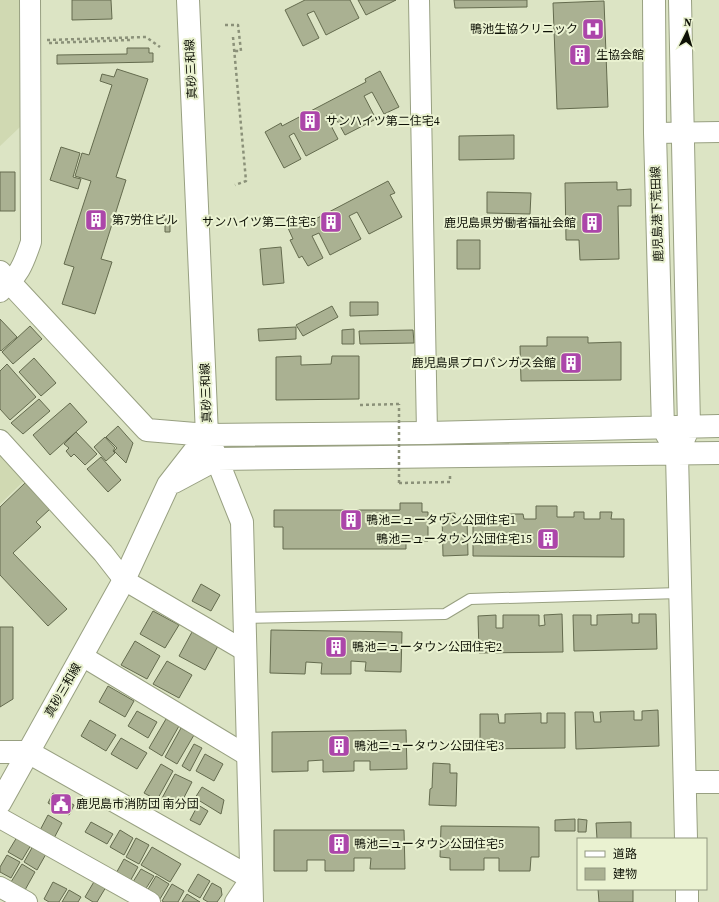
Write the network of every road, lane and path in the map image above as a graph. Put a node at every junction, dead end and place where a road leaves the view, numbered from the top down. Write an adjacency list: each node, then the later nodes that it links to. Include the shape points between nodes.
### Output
1 (30, 0): 15 (street, via 31,242 23,267)
2 (188, 0): 21 (street, 真砂三和線)
3 (419, 0): 20 (street)
4 (654, 0): 13 (street, 鹿児島港下荒田線)
5 (680, 0): 11 (street)
6 (225, 25): 10 (path, via 238,25 241,50)
7 (233, 37): 10 (path)
8 (40, 42): 9 (path, via 146,37)
9 (160, 47)
10 (234, 51): 14 (path, via 246,180)
11 (682, 132): 12 (street); 13 (street); 18 (street)
12 (719, 132)
13 (655, 133): 19 (street, 鹿児島港下荒田線)
14 (235, 185)
15 (3, 282): 21 (street, via 147,430)
16 (360, 406): 26 (path, bridge, via 399,404 399,483 450,482)
17 (719, 426): 18 (street)
18 (689, 427): 19 (street); 24 (street)
19 (663, 428): 20 (street); 24 (street, 鹿児島港下荒田線)
20 (428, 433): 21 (street)
21 (207, 435): 25 (street); 27 (street, 真砂三和線)
22 (0, 440): 28 (street, via 103,553)
23 (719, 453): 24 (street)
24 (677, 454): 25 (street); 29 (street)
25 (217, 459): 27 (street); 30 (street, via 242,522)
26 (450, 474)
27 (168, 486): 28 (street, 真砂三和線)
28 (124, 580): 31 (street); 32 (street, 真砂三和線)
29 (680, 593): 30 (lane, via 470,600 445,614); 36 (street)
30 (245, 618): 31 (street)
31 (245, 652): 35 (street)
32 (82, 656): 34 (street, 真砂三和線); 35 (street)
33 (0, 752): 34 (street)
34 (28, 752): 38 (street, 真砂三和線); 41 (street)
35 (248, 756): 41 (street)
36 (685, 782): 37 (street); 40 (street)
37 (719, 782)
38 (0, 803)
39 (0, 818): 45 (street)
40 (686, 838)
41 (251, 878): 46 (street); 47 (street)
42 (0, 887): 44 (street)
43 (687, 890): 48 (street)
44 (27, 902)
45 (150, 902)
46 (235, 902)
47 (252, 902)
48 (687, 902)

